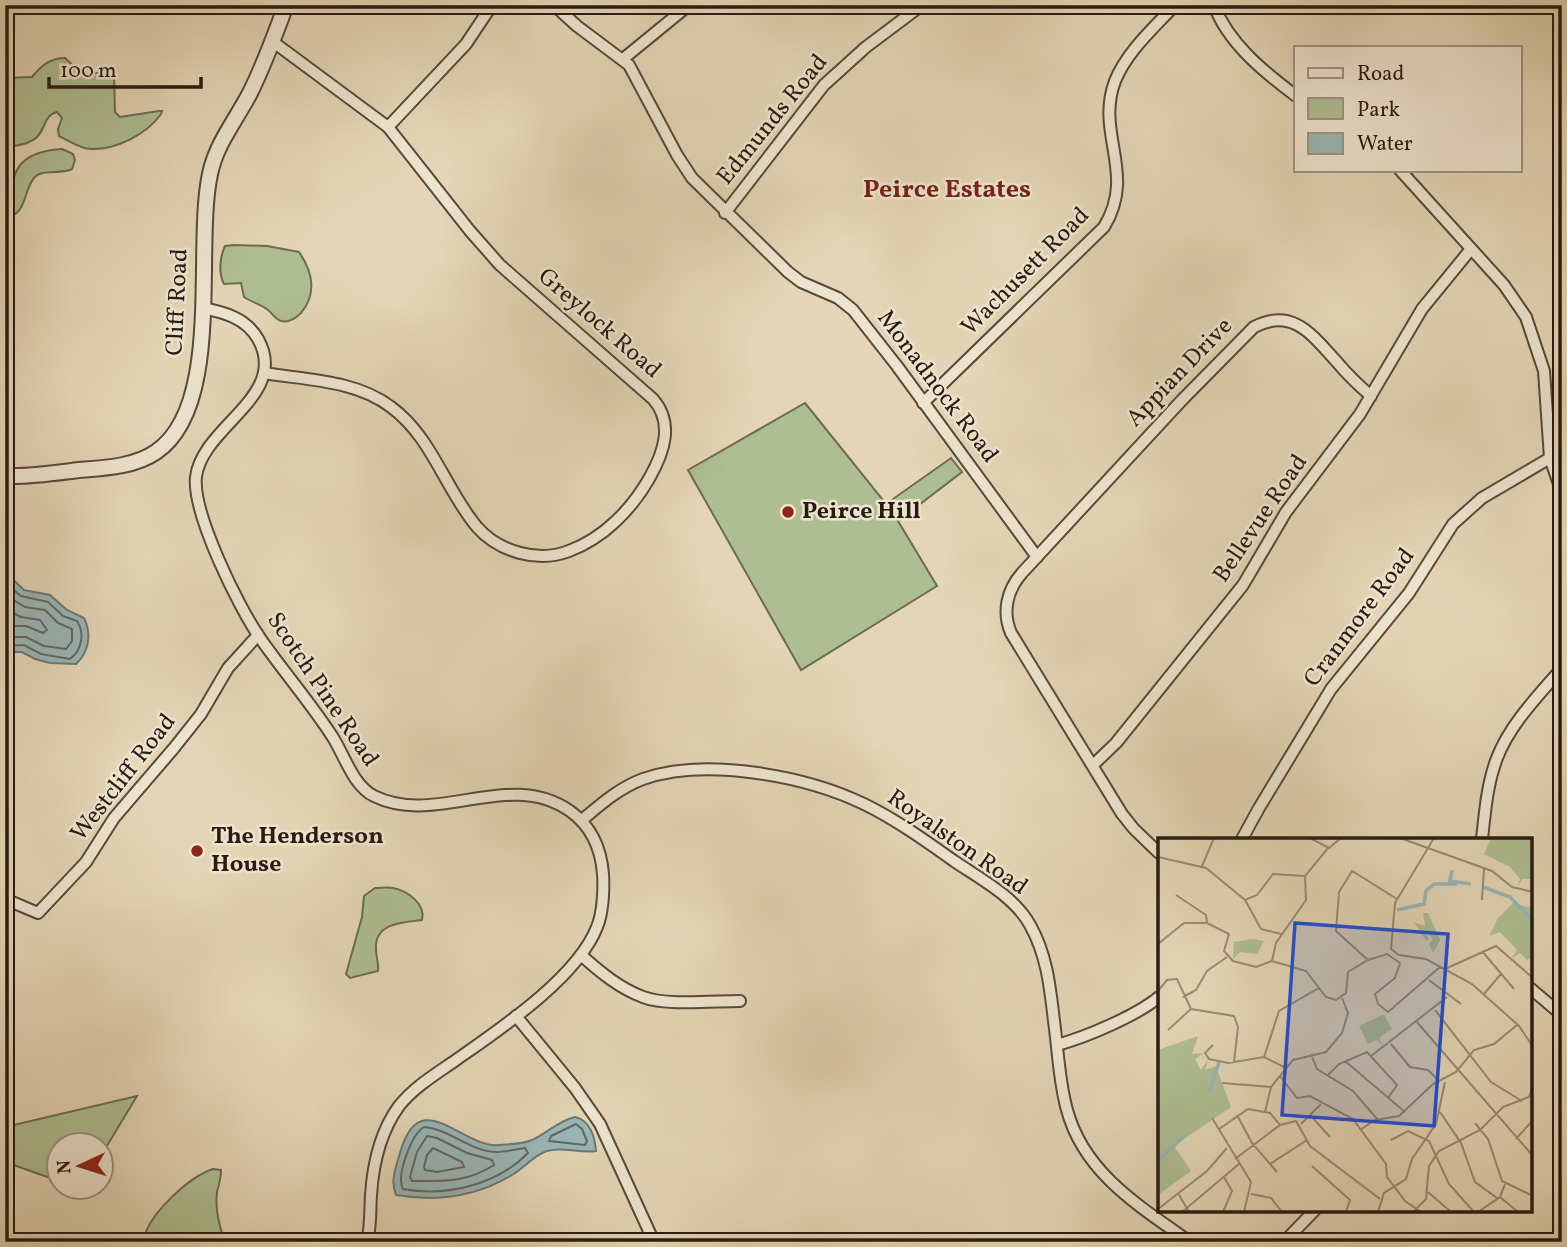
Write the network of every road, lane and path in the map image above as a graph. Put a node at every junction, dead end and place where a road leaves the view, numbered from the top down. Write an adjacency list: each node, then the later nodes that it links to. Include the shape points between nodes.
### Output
1 (286, 5): 8 (street, Cliff Road)
2 (492, 5): 11 (street, via 460,51)
3 (554, 5): 9 (street, Monadnock Road)
4 (689, 5): 9 (street)
5 (922, 5): 13 (street, Edmunds Road, via 824,85)
6 (1175, 5): 18 (street, Wachusett Road, via 1128,57 1113,87 1109,116 1119,181 1104,228)
7 (1214, 5): 10 (street, via 1237,43)
8 (272, 41): 11 (street, Greylock Road); 15 (street, Cliff Road, via 212,164 205,214)
9 (623, 59): 13 (street, Monadnock Road, via 638,77 686,169)
10 (1294, 94)
11 (387, 127): 16 (street, Greylock Road, via 500,265 656,401 665,427 658,462 626,511 592,540 561,554 521,554 501,546 477,527 417,432 390,406 347,386)
12 (1402, 172): 14 (street)
13 (725, 212): 18 (street, Monadnock Road, via 792,276 849,307)
14 (1471, 249): 17 (street, Bellevue Road, via 1422,309); 19 (street, via 1516,301 1532,331 1545,380)
15 (202, 308): 16 (street, via 231,315 248,327 263,349); 20 (street, Cliff Road, via 191,404 178,430 162,447 146,458 121,465)
16 (264, 373): 23 (street, Scotch Pine Road, via 254,395 205,452 196,480 199,505 228,582)
17 (1371, 396): 22 (street, Appian Drive, via 1304,328 1280,320 1258,325 1234,345); 25 (street, Bellevue Road, via 1286,512 1243,585 1116,743)
18 (923, 403): 22 (street, Monadnock Road)
19 (1549, 458): 21 (street); 27 (street, Cranmore Road, via 1482,498 1452,524 1409,593 1331,689)
20 (5, 476)
21 (1562, 493)
22 (1037, 558): 25 (street, via 1011,589 1008,625)
23 (258, 635): 26 (street, Scotch Pine Road, via 331,735 363,789 373,796 414,805 495,794 537,795); 30 (street, Westcliff Road, via 228,668 201,713 57,895 38,913)
24 (1562, 668): 28 (street, via 1499,754 1488,788)
25 (1093, 765): 29 (street, via 1126,819)
26 (582, 820): 31 (street, via 597,844 603,875 598,926); 37 (street, Royalston Road, via 642,779 677,771 748,772 791,780 864,804 958,863 1026,918 1047,965)
27 (1243, 838)
28 (1482, 838)
29 (1158, 852)
30 (5, 899)
31 (581, 955): 34 (street, via 607,978 645,998); 36 (street)
32 (1532, 989): 35 (street)
33 (1158, 998): 37 (street, via 1083,1037)
34 (740, 1002)
35 (1560, 1009)
36 (516, 1016): 40 (street, via 416,1088 398,1107 375,1157); 41 (street, via 600,1124)
37 (1057, 1045): 39 (street, Royalston Road, via 1066,1107 1087,1155 1114,1186)
38 (1313, 1212): 42 (street)
39 (1185, 1241)
40 (368, 1242)
41 (654, 1242)
42 (1284, 1242)

